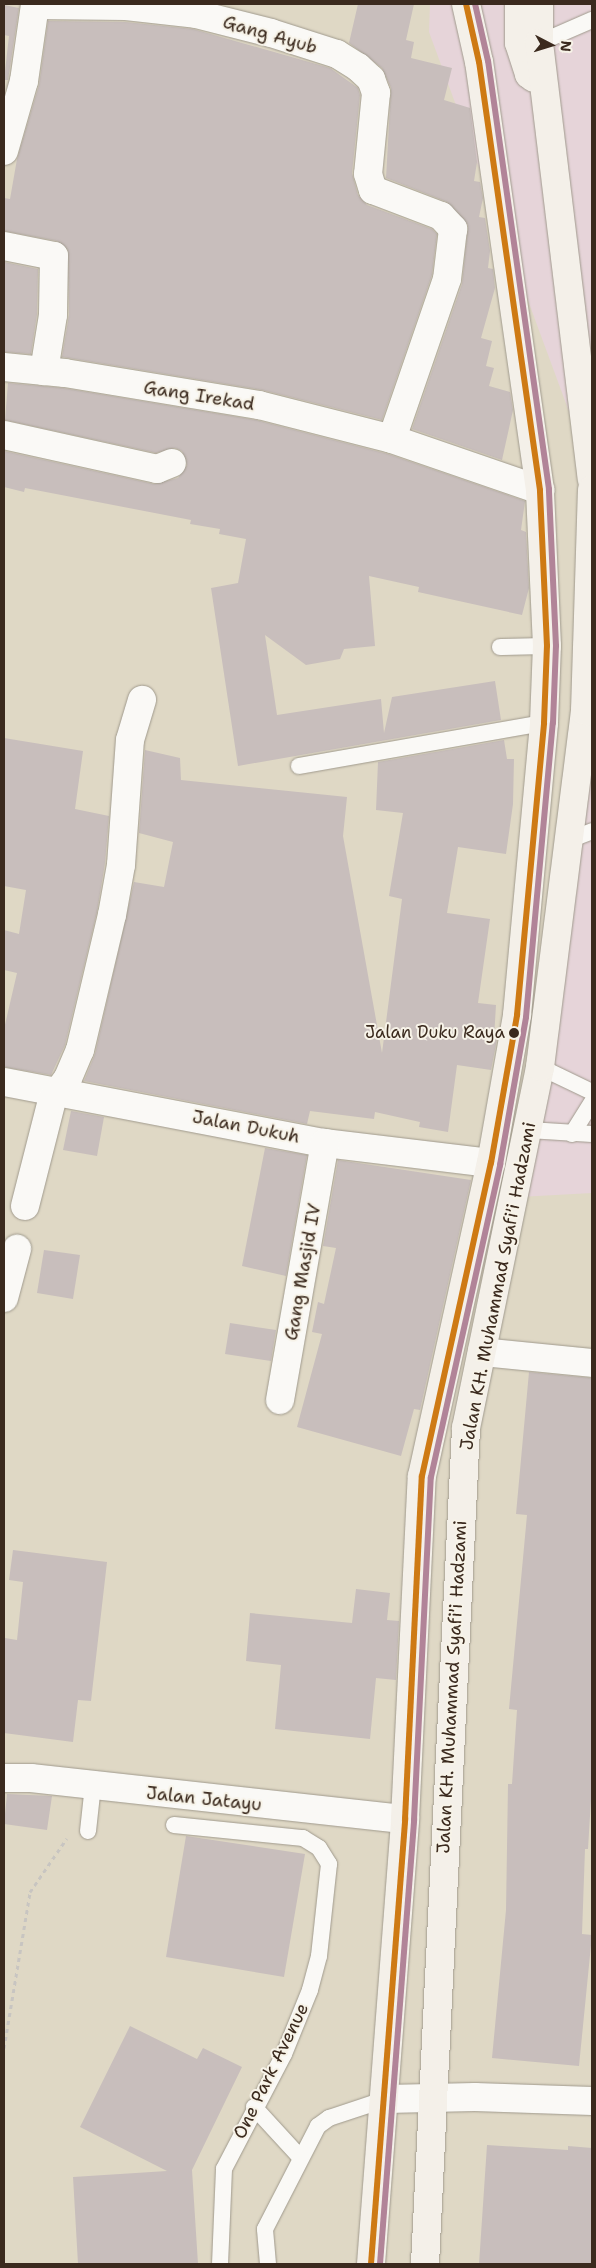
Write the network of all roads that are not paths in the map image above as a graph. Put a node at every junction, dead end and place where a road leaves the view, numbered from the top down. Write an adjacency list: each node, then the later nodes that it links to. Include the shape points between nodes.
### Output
1 (466, 4): 15 (main road, Jalan KH. Muhammad Syafi'i Hadzami, via 479,62)
2 (519, 4): 6 (main road, via 519,43 529,74)
3 (539, 4): 5 (main road)
4 (592, 20): 5 (lane)
5 (539, 43): 6 (main road)
6 (544, 87): 14 (main road)
7 (4, 151): 12 (street, Gang Ayub, via 24,81 35,5 126,6 196,14 337,54 358,67 371,79 376,93 368,174 374,190 441,216 453,229 447,279)
8 (4, 246): 10 (street, via 52,253 53,315)
9 (4, 367): 10 (street, Gang Irekad)
10 (44, 371): 12 (street, Gang Irekad, via 259,405)
11 (4, 435): 13 (street, via 157,470)
12 (392, 439): 15 (street, Gang Irekad)
13 (172, 463)
14 (592, 479)
15 (540, 490): 18 (main road, Jalan KH. Muhammad Syafi'i Hadzami)
16 (592, 490): 17 (main road, Jalan KH. Muhammad Syafi'i Hadzami)
17 (588, 619): 18 (main road); 23 (main road, Jalan KH. Muhammad Syafi'i Hadzami)
18 (548, 635): 19 (lane); 21 (main road, Jalan KH. Muhammad Syafi'i Hadzami)
19 (500, 647)
20 (142, 700): 26 (street, via 130,740 120,864 112,915 80,1050 68,1078)
21 (544, 723): 22 (lane); 33 (main road, Jalan KH. Muhammad Syafi'i Hadzami, via 518,1015)
22 (299, 766)
23 (581, 835): 24 (main road, Jalan KH. Muhammad Syafi'i Hadzami)
24 (540, 1067): 27 (lane); 29 (main road, Jalan KH. Muhammad Syafi'i Hadzami)
25 (4, 1082): 26 (street, Jalan Dukuh)
26 (58, 1090): 32 (street, Jalan Dukuh); 34 (street, via 52,1100)
27 (592, 1092)
28 (592, 1102): 30 (lane)
29 (529, 1130): 30 (lane); 37 (main road, Jalan KH. Muhammad Syafi'i Hadzami)
30 (572, 1134): 31 (lane)
31 (592, 1134)
32 (325, 1143): 33 (street, Jalan Dukuh); 39 (street, Gang Masjid IV)
33 (490, 1163): 42 (main road, Jalan KH. Muhammad Syafi'i Hadzami, via 422,1476)
34 (25, 1206)
35 (17, 1249): 36 (street)
36 (4, 1298)
37 (482, 1352): 38 (street); 46 (main road, Jalan KH. Muhammad Syafi'i Hadzami, via 466,1428 460,1501)
38 (592, 1362)
39 (280, 1400)
40 (4, 1778): 41 (street, Jalan Jatayu)
41 (92, 1792): 42 (street, Jalan Jatayu); 44 (lane)
42 (405, 1819): 45 (main road, Jalan KH. Muhammad Syafi'i Hadzami)
43 (174, 1825): 48 (lane, One Park Avenue, via 303,1838 318,1848 329,1864 319,1956 310,1990 284,2054)
44 (88, 1831)
45 (386, 2099): 46 (street); 49 (lane, via 356,2108 318,2126); 52 (main road, Jalan KH. Muhammad Syafi'i Hadzami)
46 (433, 2099): 47 (street, via 475,2097); 53 (main road, Jalan KH. Muhammad Syafi'i Hadzami)
47 (592, 2101)
48 (254, 2107): 49 (lane); 50 (lane, One Park Avenue, via 224,2169)
49 (300, 2157): 51 (lane, via 265,2229)
50 (220, 2264)
51 (268, 2264)
52 (371, 2264)
53 (424, 2264)

